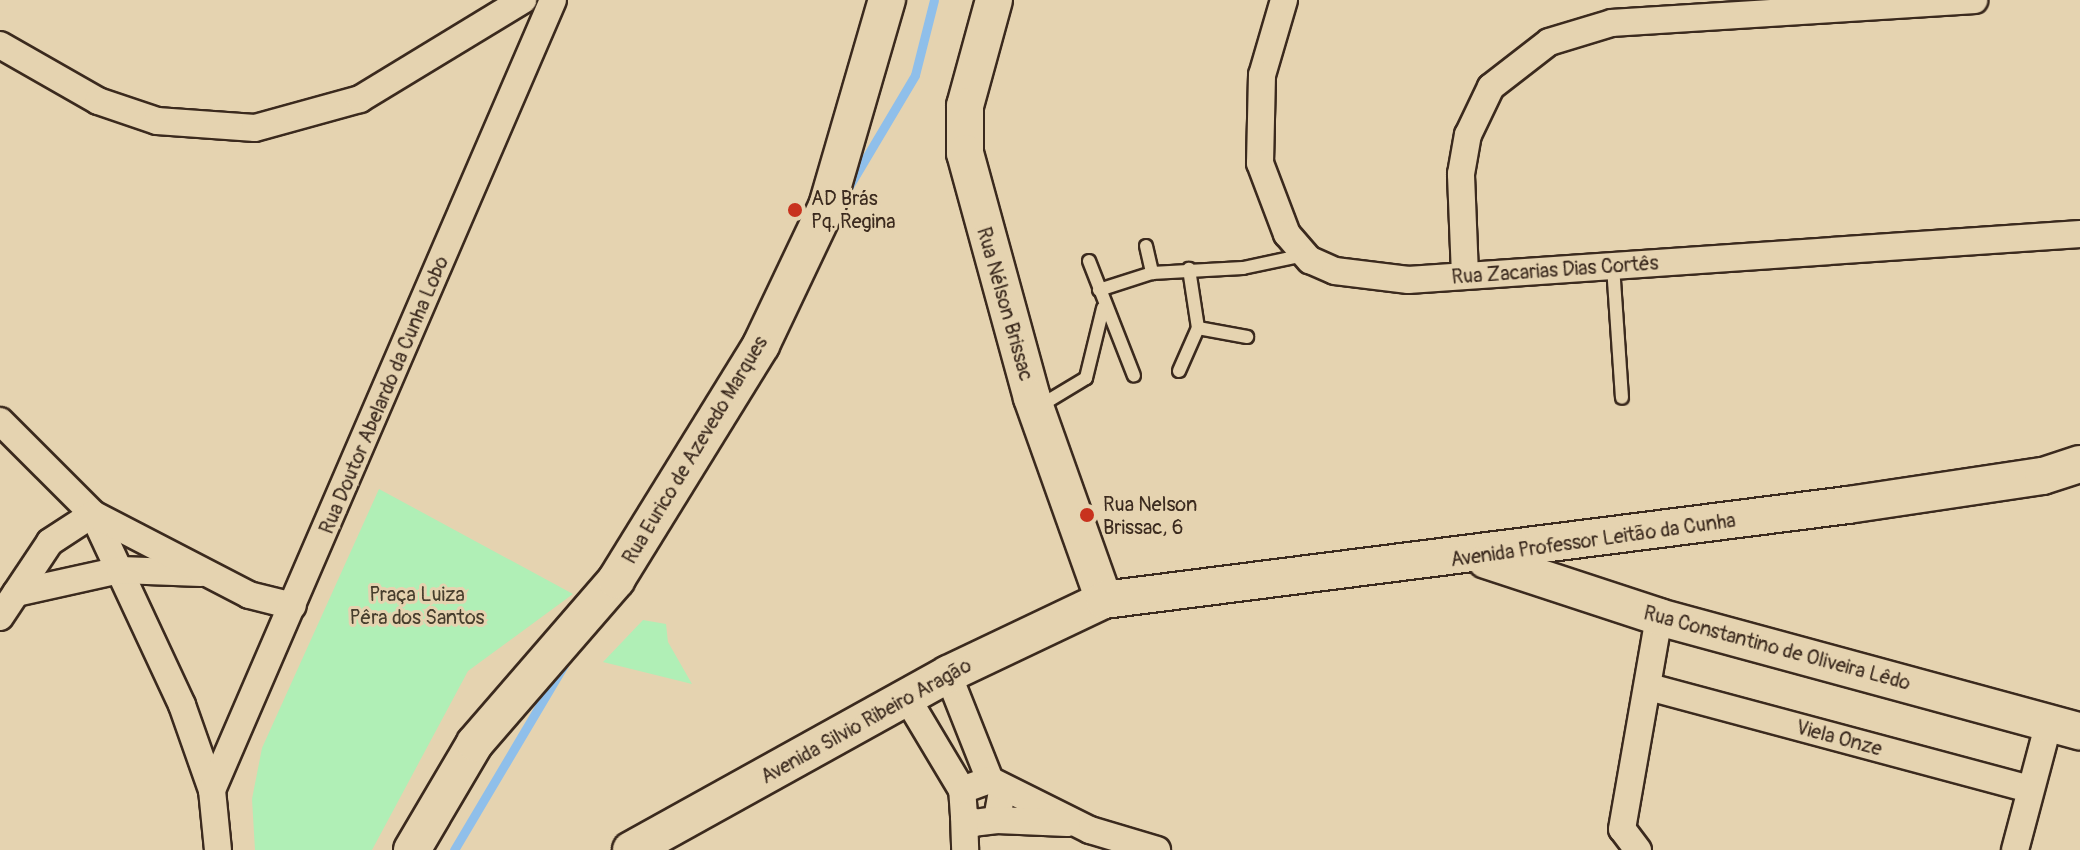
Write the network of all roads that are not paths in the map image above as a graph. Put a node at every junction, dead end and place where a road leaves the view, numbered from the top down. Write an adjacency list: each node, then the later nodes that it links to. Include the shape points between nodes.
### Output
1 (523, 0): 8 (street, via 360,99 255,128 157,121 98,101)
2 (553, 0): 33 (street, Rua Doutor Abelardo da Cunha Lobo)
3 (887, 0): 47 (street, Rua Eurico de Azevedo Marques, via 827,206 761,345 616,580 475,743)
4 (994, 0): 24 (street, Rua Nélson Brissac, via 965,106 965,153)
5 (1284, 0): 11 (street, via 1262,75 1260,163 1272,207)
6 (1974, 0): 7 (street)
7 (1725, 8): 16 (street, via 1612,23 1549,42 1491,87 1468,135 1461,174)
8 (0, 45)
9 (2080, 234): 13 (street, Rua Zacarias Dias Cortês)
10 (1146, 246): 15 (lane)
11 (1304, 255): 14 (lane, via 1243,268); 16 (street, Rua Zacarias Dias Cortês, via 1378,280)
12 (1089, 261): 17 (lane)
13 (1613, 266): 16 (street, Rua Zacarias Dias Cortês); 23 (lane)
14 (1189, 269): 15 (lane); 19 (lane)
15 (1152, 273): 17 (lane)
16 (1465, 275)
17 (1099, 290): 18 (lane)
18 (1103, 308): 22 (lane); 24 (lane, via 1086,378)
19 (1198, 328): 20 (lane); 21 (lane)
20 (1247, 337)
21 (1179, 371)
22 (1134, 376)
23 (1622, 398)
24 (1035, 408): 32 (street, Rua Nélson Brissac)
25 (0, 421): 27 (street)
26 (2080, 464): 28 (street, Avenida Professor Leitão da Cunha, via 2043,476)
27 (93, 514): 29 (street); 30 (street); 31 (street, via 50,542)
28 (1476, 557): 32 (street, Avenida Professor Leitão da Cunha); 35 (street, Rua Constantino de Oliveira Lêdo)
29 (120, 570): 30 (street); 31 (street); 42 (street)
30 (202, 573): 33 (street)
31 (16, 593): 34 (street)
32 (1104, 600): 36 (street, Avenida Silvio Ribeiro Aragão)
33 (293, 606): 42 (street, Rua Doutor Abelardo da Cunha Lobo)
34 (0, 617)
35 (1659, 617): 37 (street); 39 (street, Rua Constantino de Oliveira Lêdo)
36 (948, 674): 38 (street, Avenida Silvio Ribeiro Aragão); 40 (street)
37 (1649, 687): 41 (street, Viela Onze); 51 (street, via 1622,829)
38 (907, 698): 43 (street); 45 (street, Avenida Silvio Ribeiro Aragão)
39 (2064, 726): 41 (street)
40 (996, 785): 43 (street); 43 (street); 44 (street)
41 (2030, 789): 52 (street)
42 (212, 790): 46 (street)
43 (977, 812): 44 (street); 48 (street); 49 (street)
44 (1074, 823): 50 (street)
45 (649, 845)
46 (218, 850)
47 (412, 850)
48 (965, 850)
49 (981, 850)
50 (1157, 850)
51 (1638, 850)
52 (2015, 850)

